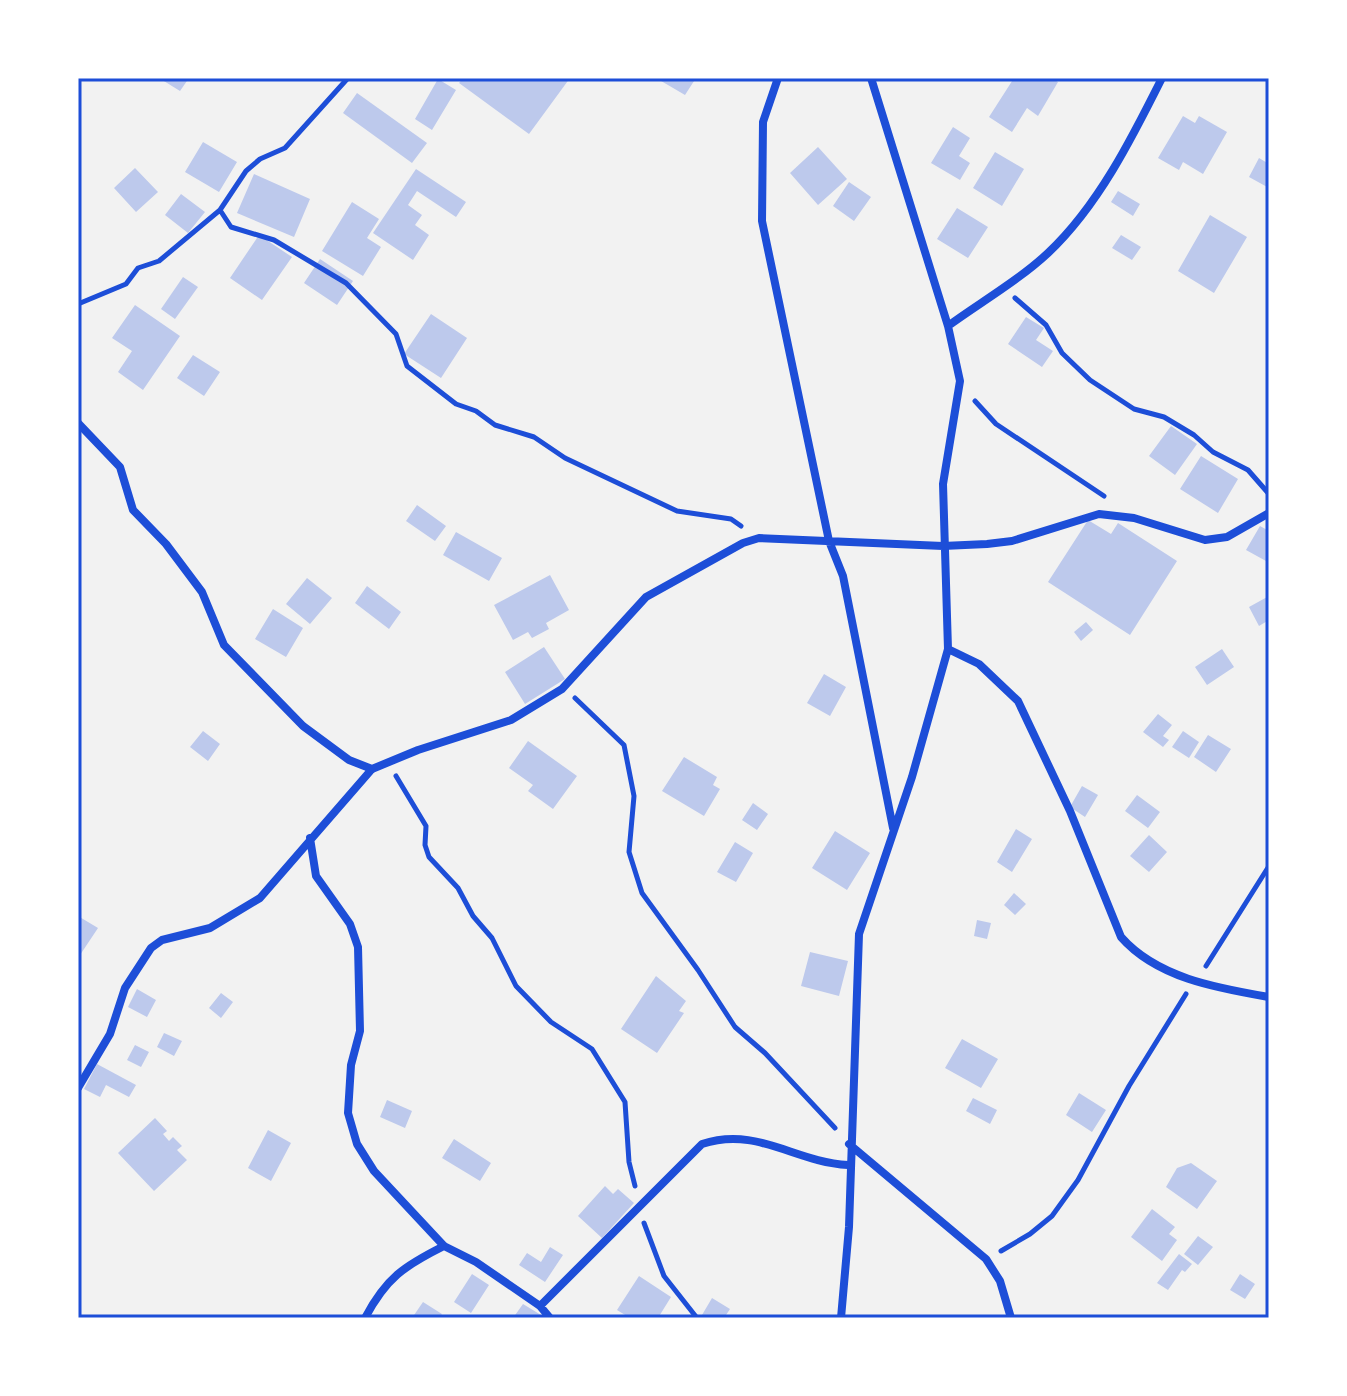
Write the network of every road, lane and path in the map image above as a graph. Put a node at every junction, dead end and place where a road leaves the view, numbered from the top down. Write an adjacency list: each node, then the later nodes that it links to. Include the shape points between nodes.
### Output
1 (348, 78): 5 (path, via 285,148 246,171)
2 (778, 78): 15 (street, via 763,122 762,221)
3 (871, 78): 8 (street)
4 (1162, 78): 6 (street, via 1130,142 1093,197 1048,253)
5 (220, 210): 7 (path, via 159,261 138,268 126,284); 14 (path, via 231,227 274,240 346,283 396,334 407,366 456,404 495,425 534,437 575,463 677,511 731,519)
6 (1006, 284): 8 (street); 11 (path, via 1090,380 1134,409 1164,417 1194,435 1248,470)
7 (78, 304)
8 (948, 326): 9 (street)
9 (960, 381): 13 (path, via 996,424); 16 (street, via 943,484)
10 (78, 423): 20 (street, via 120,467 133,510 202,592 224,645 303,726 349,760)
11 (1269, 494)
12 (1269, 513): 13 (street, via 1227,537 1205,540)
13 (1134, 518): 16 (street, via 1099,514 1012,541)
14 (759, 538): 15 (street); 18 (street, via 729,549 646,597)
15 (829, 541): 16 (street); 21 (street, via 843,576)
16 (943, 546): 17 (street)
17 (948, 649): 21 (street); 24 (street, via 979,664 1018,701 1121,937 1155,965)
18 (562, 689): 19 (street, via 511,720 418,750); 27 (path, via 624,745 634,796 629,852 642,893 735,1027)
19 (390, 765): 20 (street); 29 (path, via 426,826 429,857 492,938 516,986 551,1022 592,1049 620,1092)
20 (372, 769): 22 (street)
21 (893, 828): 27 (street, via 859,934)
22 (310, 838): 26 (street, via 247,908 210,928 162,940 151,948 125,988 110,1034); 30 (street, via 316,876 350,924 358,947 360,1031 348,1113 357,1144 374,1171)
23 (1269, 866): 24 (path)
24 (1195, 980): 25 (street); 31 (path, via 1052,1216)
25 (1269, 997)
26 (78, 1088)
27 (849, 1144): 28 (street); 31 (street)
28 (848, 1165): 29 (street, via 819,1163 766,1142 724,1137 702,1144); 36 (street)
29 (640, 1206): 32 (street); 35 (path, via 664,1276)
30 (444, 1246): 32 (street); 33 (street, via 409,1264 380,1288)
31 (986, 1259): 37 (street, via 1000,1281)
32 (540, 1306): 34 (street)
33 (365, 1318)
34 (550, 1318)
35 (697, 1318)
36 (841, 1318)
37 (1011, 1318)

